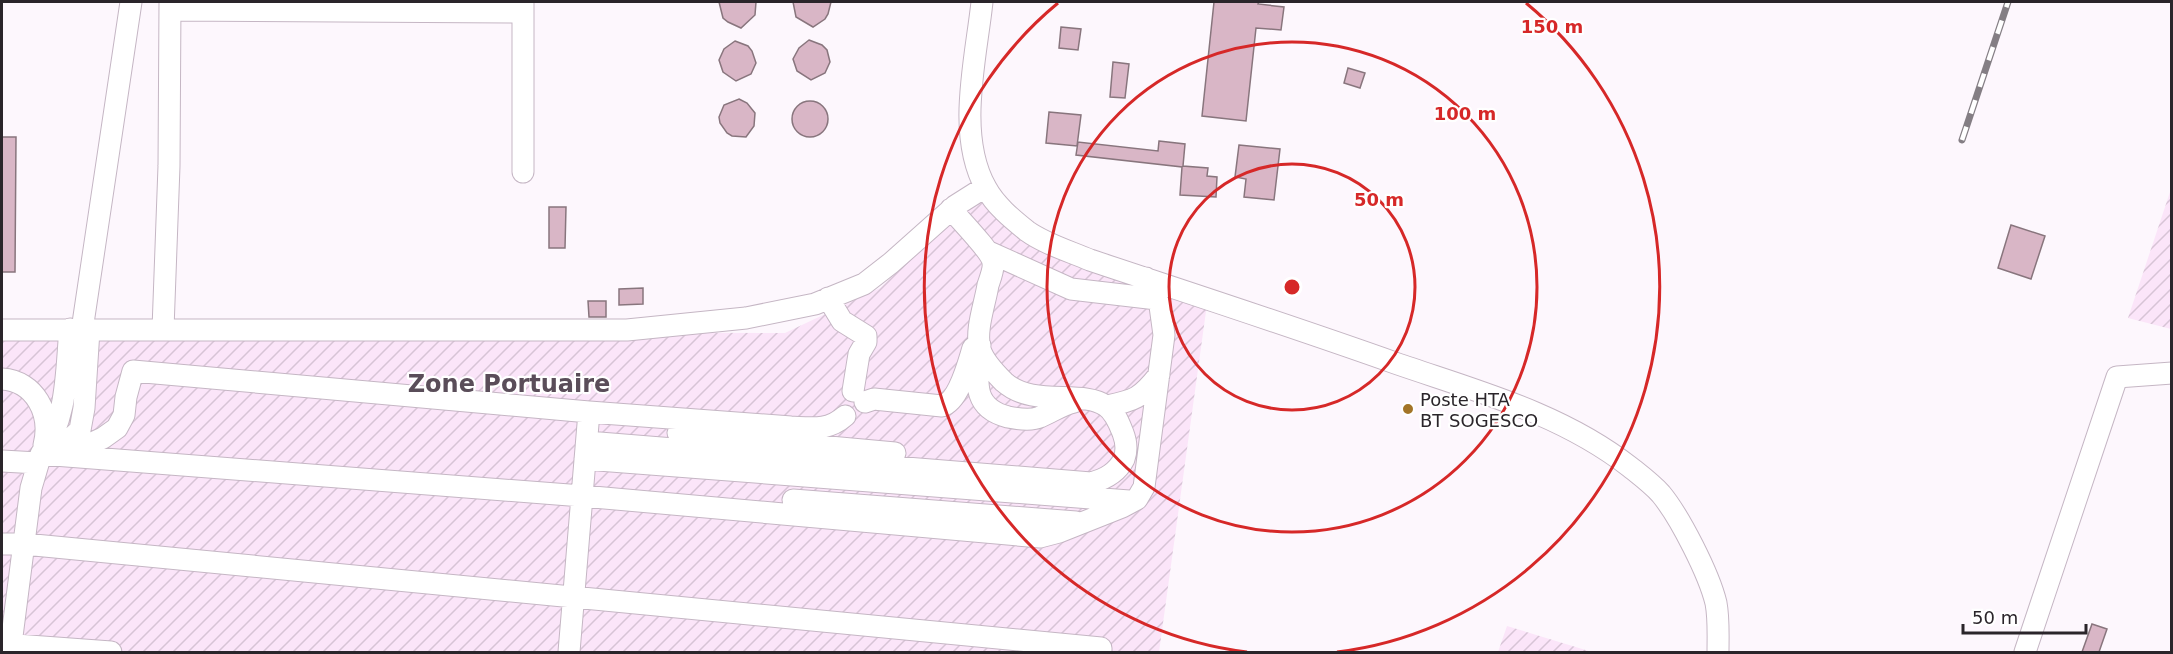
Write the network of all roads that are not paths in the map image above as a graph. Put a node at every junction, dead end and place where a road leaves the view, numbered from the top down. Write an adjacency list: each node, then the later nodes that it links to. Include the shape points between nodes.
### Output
1 (131, 2): 13 (street)
2 (982, 2): 6 (street, via 970,126 974,156)
3 (170, 6): 4 (street); 14 (street)
4 (523, 7): 5 (street)
5 (523, 172)
6 (985, 187): 7 (street); 9 (street, via 997,205 1028,231 1090,260)
7 (951, 210): 8 (street); 10 (street, via 864,284)
8 (989, 252): 11 (street, via 1071,289); 15 (street, via 993,264)
9 (1146, 278): 11 (street); 38 (street, via 1520,406 1568,427 1610,452 1660,494 1698,558 1716,604)
10 (828, 298): 14 (street, via 746,318 627,330); 19 (street, via 842,321 866,336 859,354)
11 (1157, 299): 17 (street, via 1164,335)
12 (2, 330): 13 (street)
13 (80, 330): 14 (street); 22 (street, via 84,408); 26 (street, via 61,414)
14 (163, 330)
15 (980, 333): 19 (street, via 959,388 948,404); 20 (street, via 980,349 1006,384 1039,397); 20 (street, via 978,382 985,406 1010,417 1039,418)
16 (2172, 373): 39 (street, via 2117,377)
17 (1159, 375): 21 (street, via 1133,401); 28 (street, via 1144,487)
18 (2, 379): 26 (street, via 24,385 38,398 45,420 45,440)
19 (859, 396): 25 (street, via 844,393 839,409 845,416 835,425)
20 (1083, 399): 21 (street)
21 (1107, 406): 25 (street, via 1117,418 1126,450 1107,470 1098,471)
22 (80, 430): 23 (street, via 96,435); 24 (street)
23 (111, 432): 24 (street, via 90,444); 25 (street, via 124,415 133,371)
24 (64, 445): 26 (street, via 50,447)
25 (586, 456): 26 (street); 28 (street); 29 (street); 29 (street, via 1083,523); 32 (street)
26 (39, 458): 27 (street); 31 (street)
27 (2, 461)
28 (1132, 501): 29 (street)
29 (1108, 513)
30 (2, 544): 31 (street)
31 (24, 544): 32 (street); 33 (street)
32 (574, 597): 36 (street); 37 (street, via 1101,648)
33 (9, 606): 34 (street)
34 (8, 647): 35 (street)
35 (111, 652)
36 (569, 652)
37 (1101, 652)
38 (1718, 652)
39 (2025, 652)

